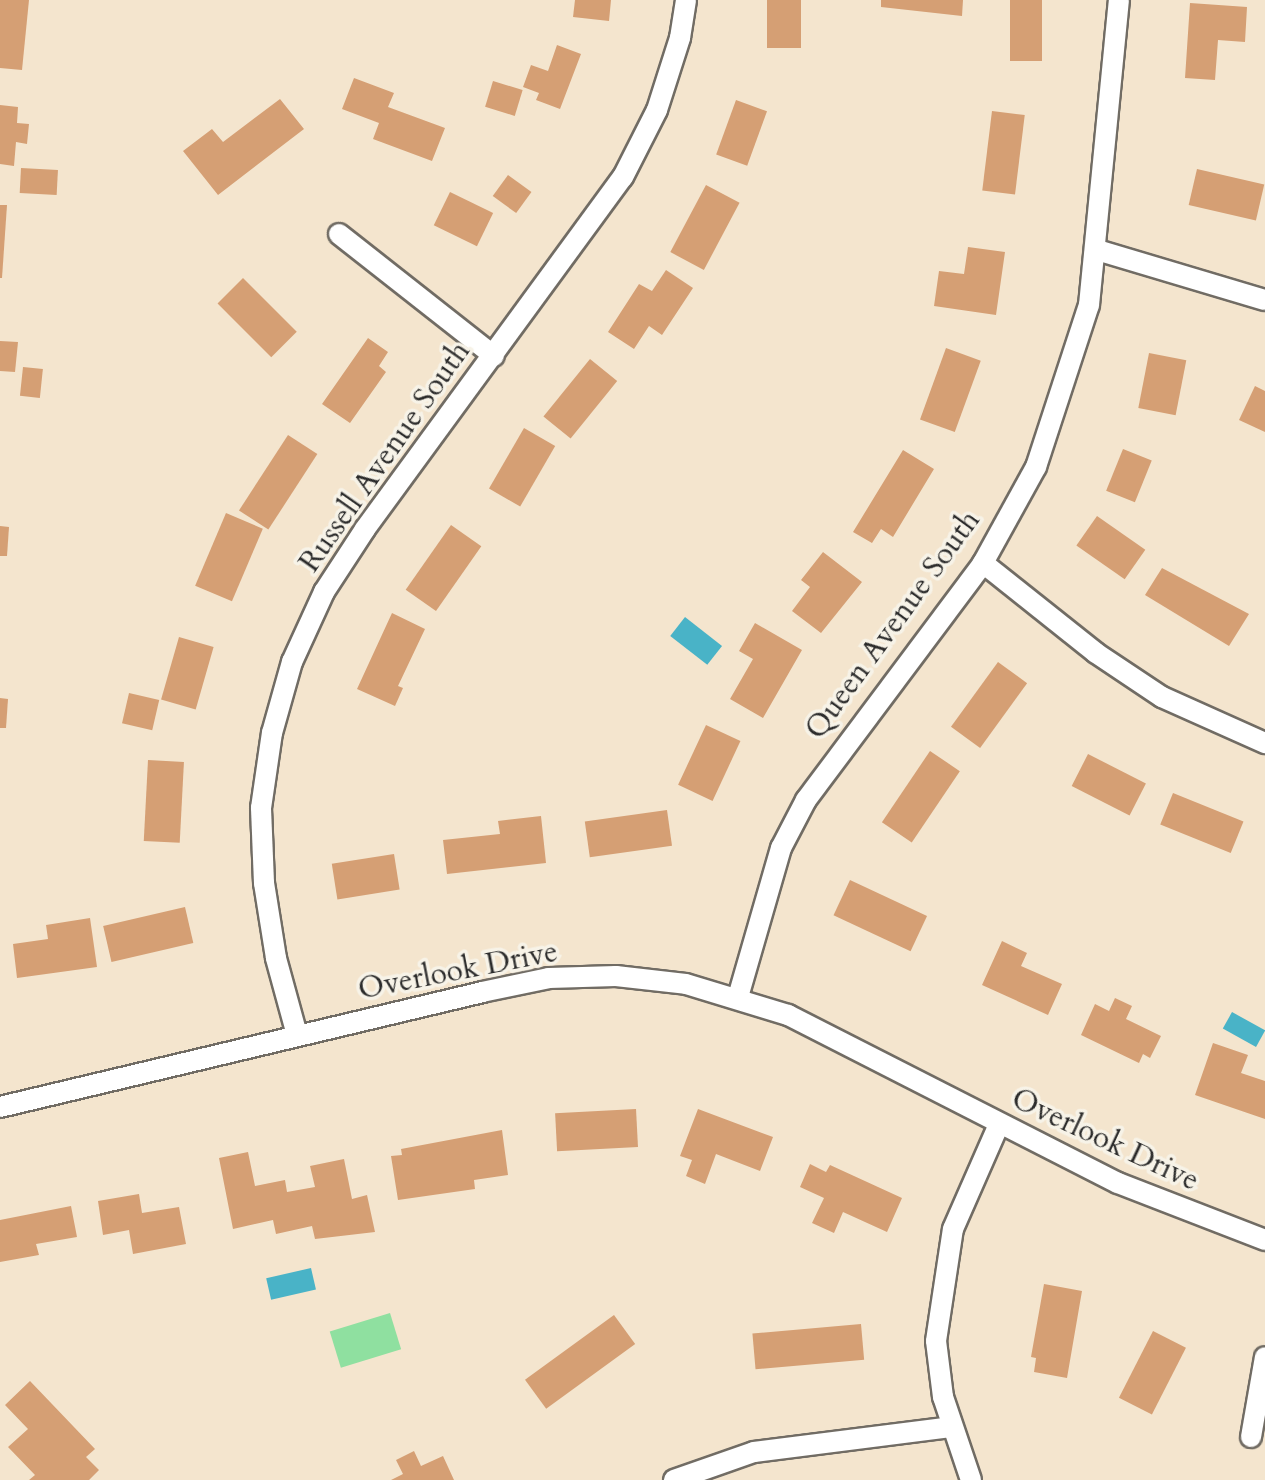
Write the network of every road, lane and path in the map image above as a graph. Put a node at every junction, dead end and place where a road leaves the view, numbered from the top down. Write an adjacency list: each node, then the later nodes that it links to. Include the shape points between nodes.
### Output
1 (686, 0): 6 (street, Russell Avenue South, via 657,110 623,177)
2 (1119, 0): 4 (street, Queen Avenue South)
3 (339, 234): 6 (street)
4 (1097, 250): 5 (street); 7 (street, Queen Avenue South, via 1089,305 1066,388 1036,467)
5 (1265, 300)
6 (494, 356): 10 (street, Russell Avenue South, via 365,529 324,592 292,662 272,733 261,808 264,883)
7 (983, 563): 8 (street, via 1096,653 1162,697); 9 (street, Queen Avenue South, via 806,800 781,848)
8 (1265, 743)
9 (738, 997): 10 (street, Overlook Drive, via 616,976 549,978); 12 (street, Overlook Drive, via 788,1015)
10 (297, 1035): 11 (street, Overlook Drive)
11 (0, 1107)
12 (999, 1124): 13 (street, Overlook Drive, via 1118,1183); 15 (street, via 953,1229 941,1284 936,1341)
13 (1265, 1240)
14 (1265, 1357): 16 (street)
15 (952, 1427): 17 (street, via 754,1452); 18 (street)
16 (1251, 1437)
17 (674, 1480)
18 (971, 1480)

